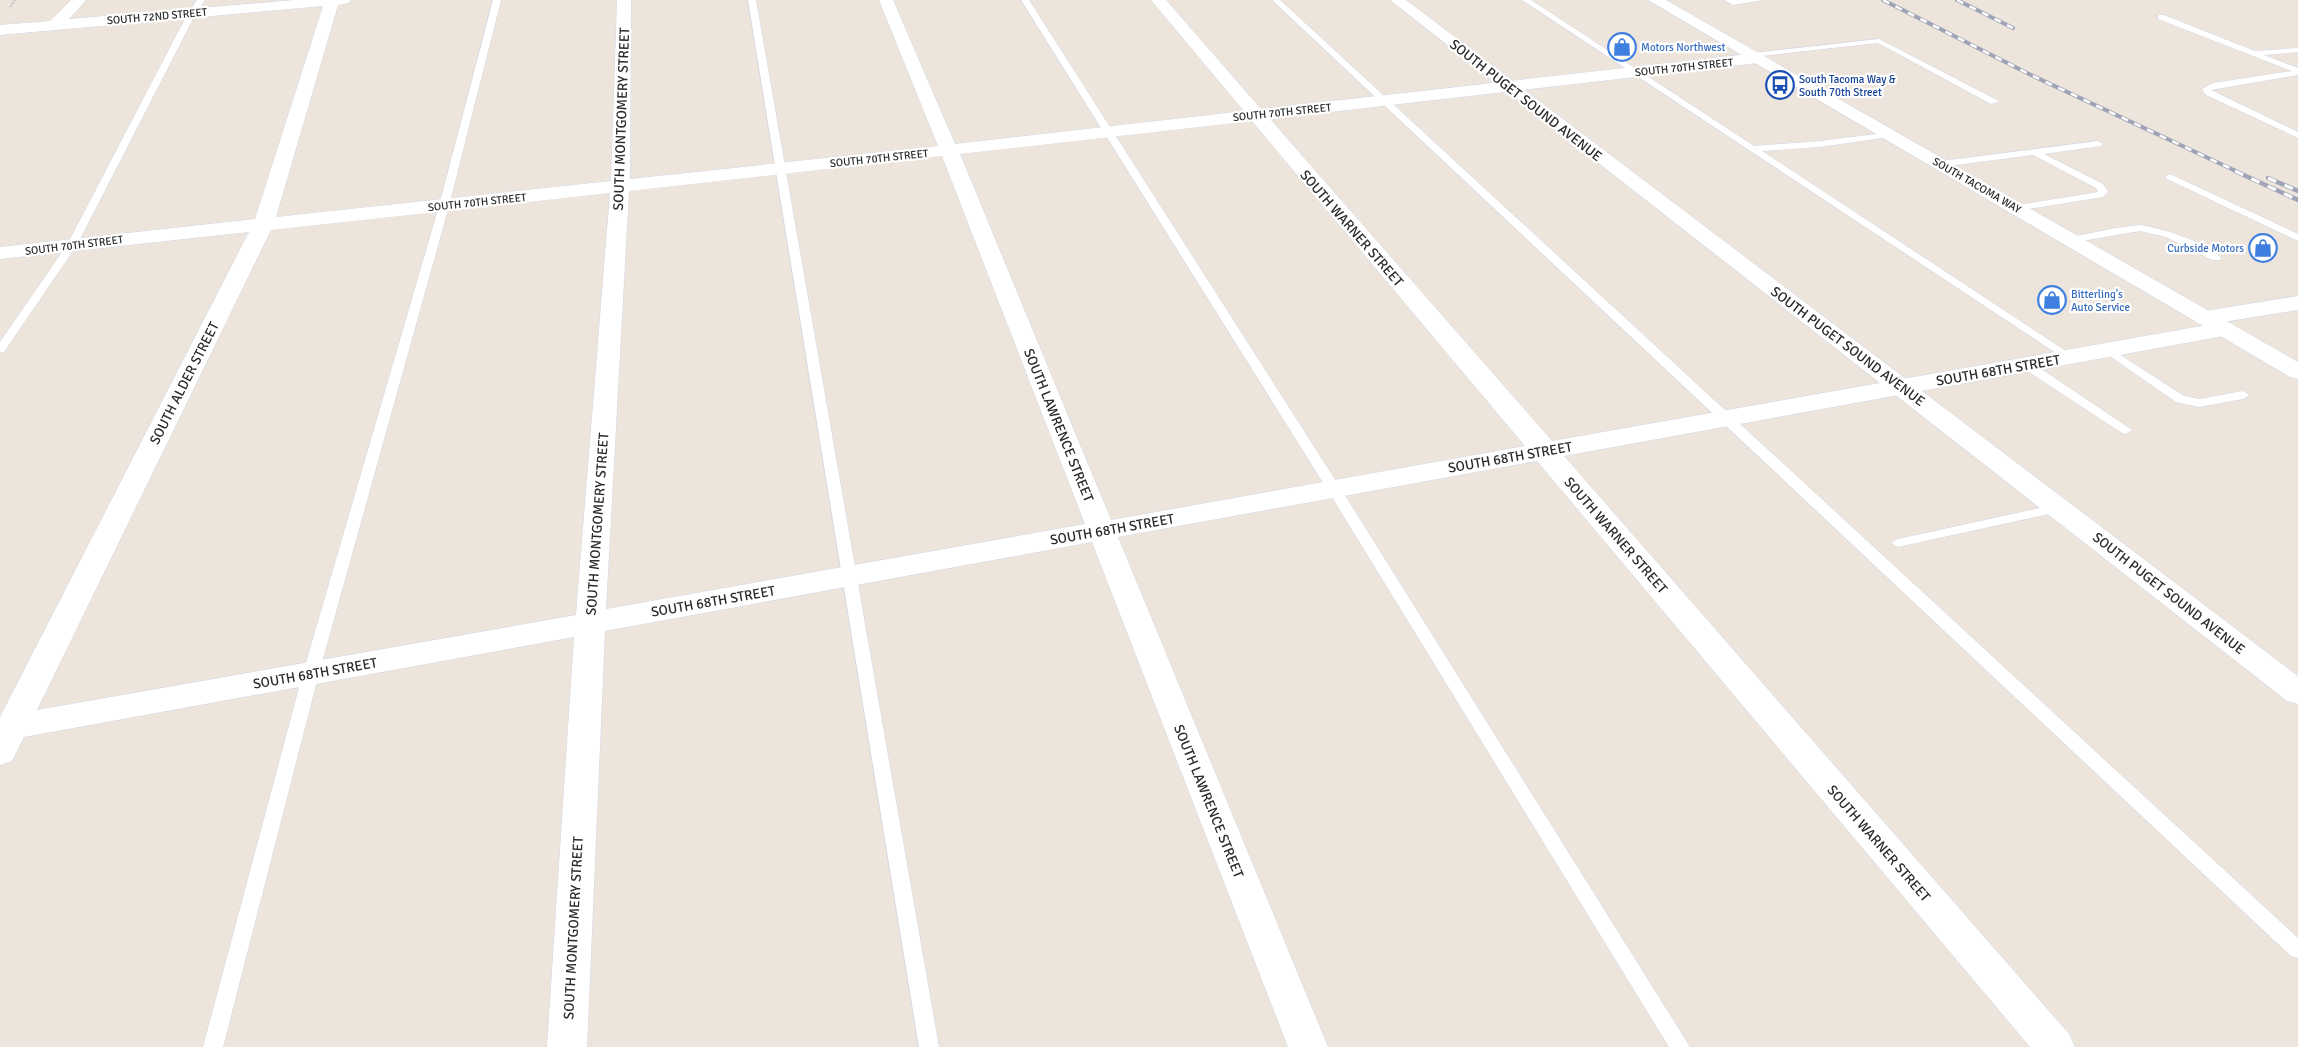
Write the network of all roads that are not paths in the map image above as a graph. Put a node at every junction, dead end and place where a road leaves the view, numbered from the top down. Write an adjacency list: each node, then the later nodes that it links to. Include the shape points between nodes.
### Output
1 (79, 0): 18 (street)
2 (201, 0): 16 (lane)
3 (336, 0): 16 (street, SOUTH 72ND STREET); 42 (street, SOUTH ALDER STREET)
4 (497, 0): 40 (lane)
5 (624, 0): 39 (street, SOUTH MONTGOMERY STREET)
6 (752, 0): 37 (lane)
7 (886, 0): 34 (street, SOUTH LAWRENCE STREET)
8 (1026, 0): 29 (lane)
9 (1158, 0): 28 (street, SOUTH WARNER STREET)
10 (1276, 0): 26 (lane)
11 (1397, 0): 25 (street, SOUTH PUGET SOUND AVENUE)
12 (1526, 0): 23 (lane)
13 (1656, 0): 22 (street, SOUTH TACOMA WAY)
14 (1728, 0): 15 (lane, via 1733,3)
15 (1759, 0)
16 (192, 13): 18 (street, SOUTH 72ND STREET); 45 (lane)
17 (2161, 17): 21 (lane)
18 (54, 26): 19 (street, SOUTH 72ND STREET)
19 (0, 30)
20 (2298, 50): 21 (lane)
21 (2254, 54): 24 (lane)
22 (1755, 57): 23 (street, SOUTH 70TH STREET); 27 (lane, via 1879,41); 30 (street, SOUTH TACOMA WAY)
23 (1636, 72): 25 (street, SOUTH 70TH STREET); 33 (lane)
24 (2298, 72): 31 (lane, via 2206,89 2208,93)
25 (1508, 87): 26 (street, SOUTH 70TH STREET); 55 (street, SOUTH PUGET SOUND AVENUE)
26 (1384, 101): 28 (street, SOUTH 70TH STREET); 57 (lane)
27 (1994, 102)
28 (1255, 115): 29 (street, SOUTH 70TH STREET); 59 (street, SOUTH WARNER STREET)
29 (1110, 132): 34 (street, SOUTH 70TH STREET); 60 (lane)
30 (1889, 134): 33 (lane); 36 (street, SOUTH TACOMA WAY)
31 (2298, 135)
32 (2098, 144): 35 (lane)
33 (1752, 149): 52 (lane)
34 (949, 150): 37 (street, SOUTH 70TH STREET); 62 (street, SOUTH LAWRENCE STREET)
35 (2034, 152): 36 (lane); 41 (lane, via 2100,186 2102,192 2100,195)
36 (1941, 164): 41 (street, SOUTH TACOMA WAY)
37 (780, 169): 39 (street, SOUTH 70TH STREET); 64 (lane)
38 (2170, 177): 43 (lane)
39 (620, 186): 40 (street, SOUTH 70TH STREET); 65 (street, SOUTH MONTGOMERY STREET)
40 (444, 206): 42 (street, SOUTH 70TH STREET); 66 (lane)
41 (2016, 208): 44 (street, SOUTH TACOMA WAY)
42 (264, 223): 45 (street, SOUTH 70TH STREET); 68 (street, SOUTH ALDER STREET)
43 (2298, 238)
44 (2070, 240): 47 (lane, via 2139,228 2190,244); 49 (street, SOUTH TACOMA WAY)
45 (72, 245): 46 (street, SOUTH 70TH STREET); 50 (lane)
46 (0, 253)
47 (2216, 258)
48 (2298, 303): 49 (street, SOUTH 68TH STREET)
49 (2214, 324): 51 (street, SOUTH 68TH STREET); 54 (street, SOUTH TACOMA WAY)
50 (0, 350)
51 (2108, 350): 52 (street, SOUTH 68TH STREET); 56 (lane, via 2180,399 2199,403)
52 (2069, 357): 53 (street, SOUTH 68TH STREET)
53 (2027, 364): 55 (street, SOUTH 68TH STREET); 58 (lane)
54 (2298, 372)
55 (1902, 387): 57 (street, SOUTH 68TH STREET); 61 (street, SOUTH PUGET SOUND AVENUE)
56 (2243, 395)
57 (1726, 419): 59 (street, SOUTH 68TH STREET); 70 (lane)
58 (2126, 430)
59 (1544, 451): 60 (street, SOUTH 68TH STREET); 76 (street, SOUTH WARNER STREET)
60 (1334, 489): 62 (street, SOUTH 68TH STREET); 75 (lane)
61 (2058, 508): 63 (lane); 67 (street, SOUTH PUGET SOUND AVENUE)
62 (1101, 531): 64 (street, SOUTH 68TH STREET); 74 (street, SOUTH LAWRENCE STREET)
63 (1898, 543)
64 (848, 576): 65 (street, SOUTH 68TH STREET); 73 (lane)
65 (590, 623): 66 (street, SOUTH 68TH STREET); 72 (street, SOUTH MONTGOMERY STREET)
66 (311, 673): 68 (street, SOUTH 68TH STREET); 71 (lane)
67 (2298, 693)
68 (6, 728): 69 (street, SOUTH ALDER STREET)
69 (0, 752)
70 (2298, 950)
71 (212, 1047)
72 (567, 1047)
73 (929, 1047)
74 (1308, 1047)
75 (1680, 1047)
76 (2055, 1047)

